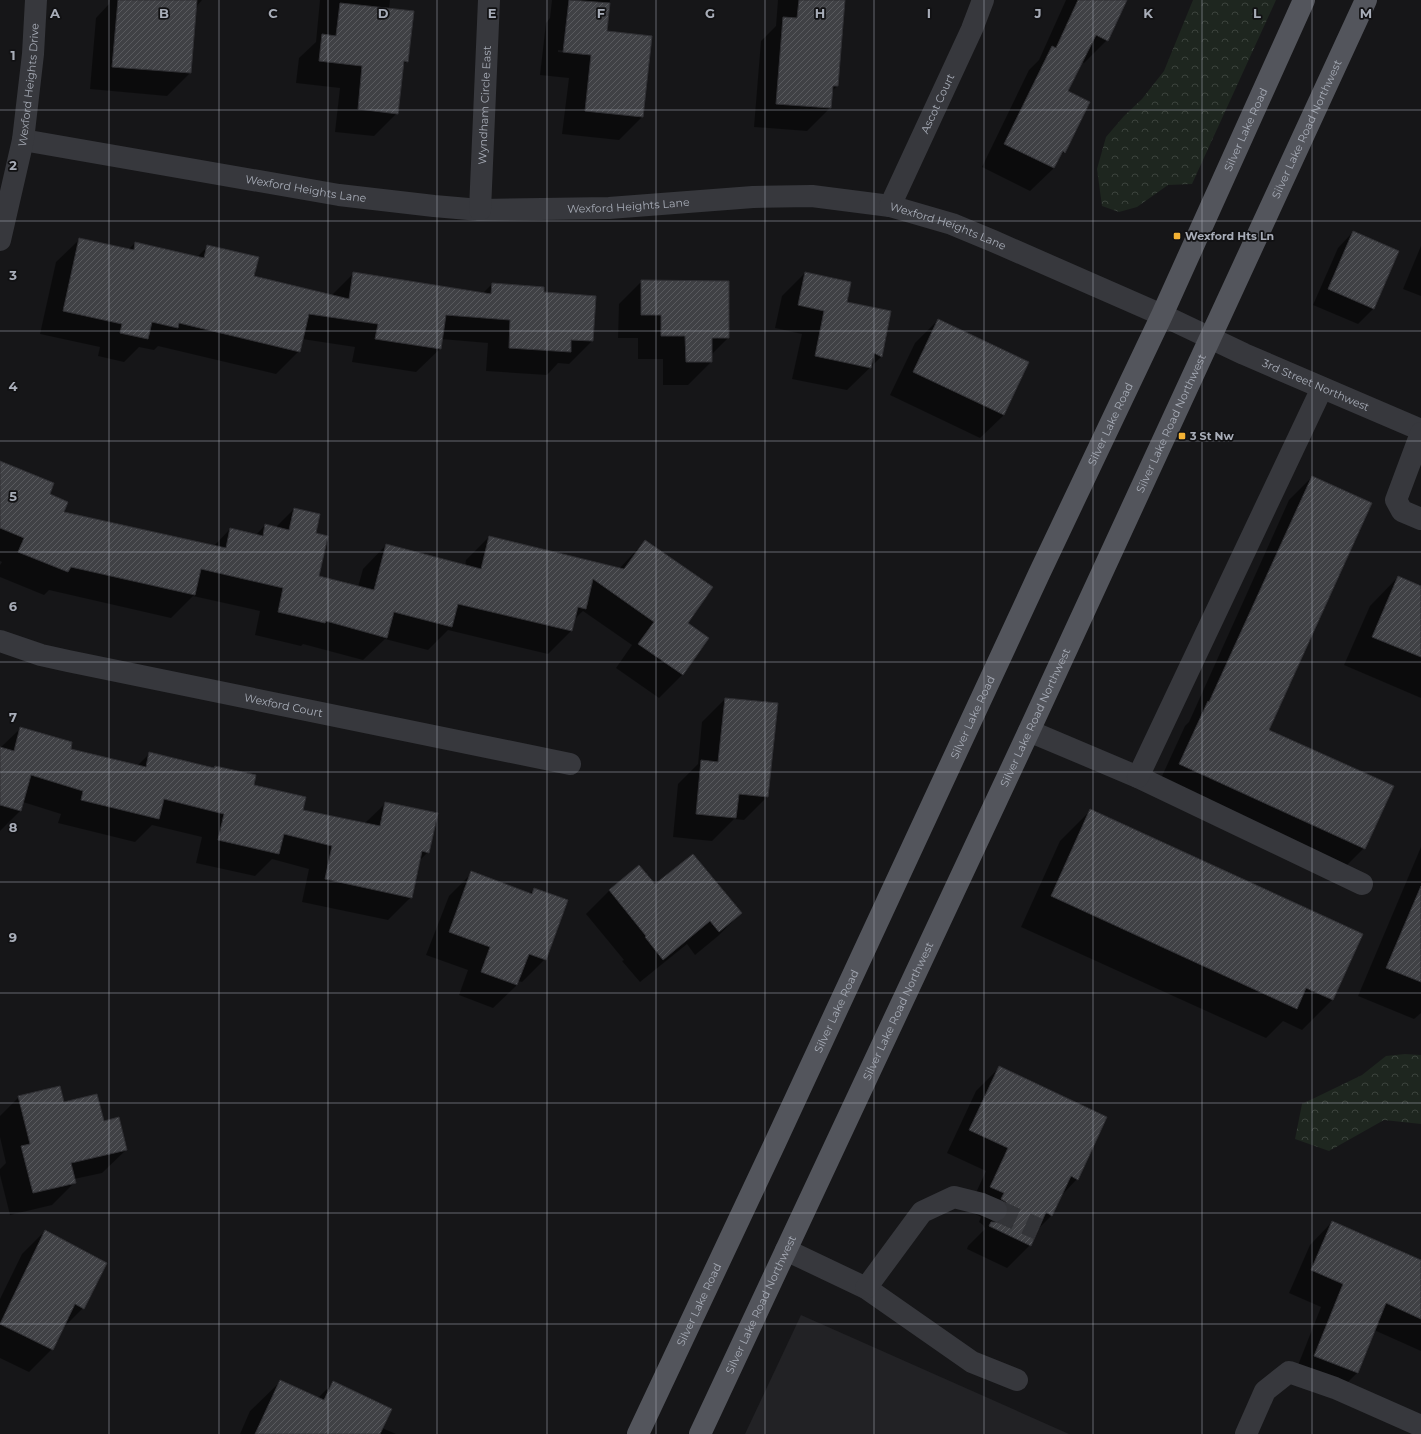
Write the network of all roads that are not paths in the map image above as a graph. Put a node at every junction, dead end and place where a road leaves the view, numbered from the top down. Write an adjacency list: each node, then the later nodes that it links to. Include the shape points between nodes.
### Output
1 (36, 0): 6 (street, Wexford Heights Drive, via 33,54)
2 (489, 0): 8 (street, Wyndham Circle East)
3 (983, 0): 7 (street, Ascot Court)
4 (1304, 0): 10 (main road, Silver Lake Road)
5 (1366, 0): 11 (main road, Silver Lake Road Northwest)
6 (23, 140): 8 (street, Wexford Heights Lane, via 339,195); 9 (street, Wexford Heights Drive)
7 (890, 206): 8 (street, Wexford Heights Lane, via 812,196 753,197 609,208); 10 (street, Wexford Heights Lane, via 952,224)
8 (480, 210)
9 (0, 240)
10 (1162, 315): 11 (street, Wexford Heights Lane); 25 (main road, Silver Lake Road)
11 (1211, 339): 12 (street, 3rd Street Northwest); 16 (main road, Silver Lake Road Northwest)
12 (1322, 388): 13 (street, 3rd Street Northwest); 18 (street)
13 (1421, 431): 14 (street, via 1396,500 1402,510)
14 (1421, 519)
15 (0, 641): 17 (street, Wexford Court, via 68,661)
16 (1029, 731): 18 (street); 21 (main road, Silver Lake Road Northwest)
17 (570, 764)
18 (1138, 777): 19 (street)
19 (1362, 884)
20 (996, 1210): 22 (street, via 954,1197 922,1212)
21 (786, 1250): 22 (street); 26 (main road, Silver Lake Road Northwest)
22 (866, 1288): 23 (street, via 972,1362)
23 (1017, 1380)
24 (1421, 1426): 27 (street, via 1335,1388 1289,1372 1265,1391)
25 (638, 1434)
26 (700, 1434)
27 (1246, 1434)

